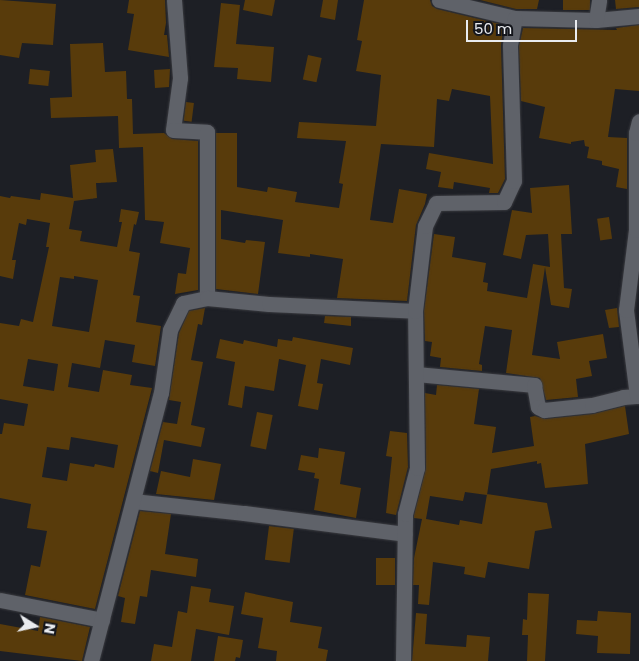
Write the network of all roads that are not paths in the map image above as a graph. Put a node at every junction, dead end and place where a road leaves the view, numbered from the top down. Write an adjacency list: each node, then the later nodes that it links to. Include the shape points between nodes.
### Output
1 (174, 0): 9 (street, via 180,78 172,130 207,132)
2 (438, 0): 4 (street)
3 (600, 0): 7 (street)
4 (463, 4): 6 (street)
5 (639, 16): 7 (street)
6 (515, 18): 7 (street); 10 (street, via 510,45 514,182 504,202 436,203 425,226)
7 (596, 20)
8 (639, 122): 12 (street, via 636,133 636,230 626,310)
9 (207, 298): 10 (street); 13 (street, via 183,303 170,330 161,393)
10 (415, 311): 11 (street)
11 (416, 374): 12 (street, via 534,385 538,407 544,410); 14 (street, via 417,468 405,514)
12 (638, 396)
13 (133, 501): 14 (street); 16 (street)
14 (405, 534): 18 (street)
15 (0, 600): 16 (street)
16 (102, 620): 17 (street)
17 (91, 661)
18 (403, 661)

